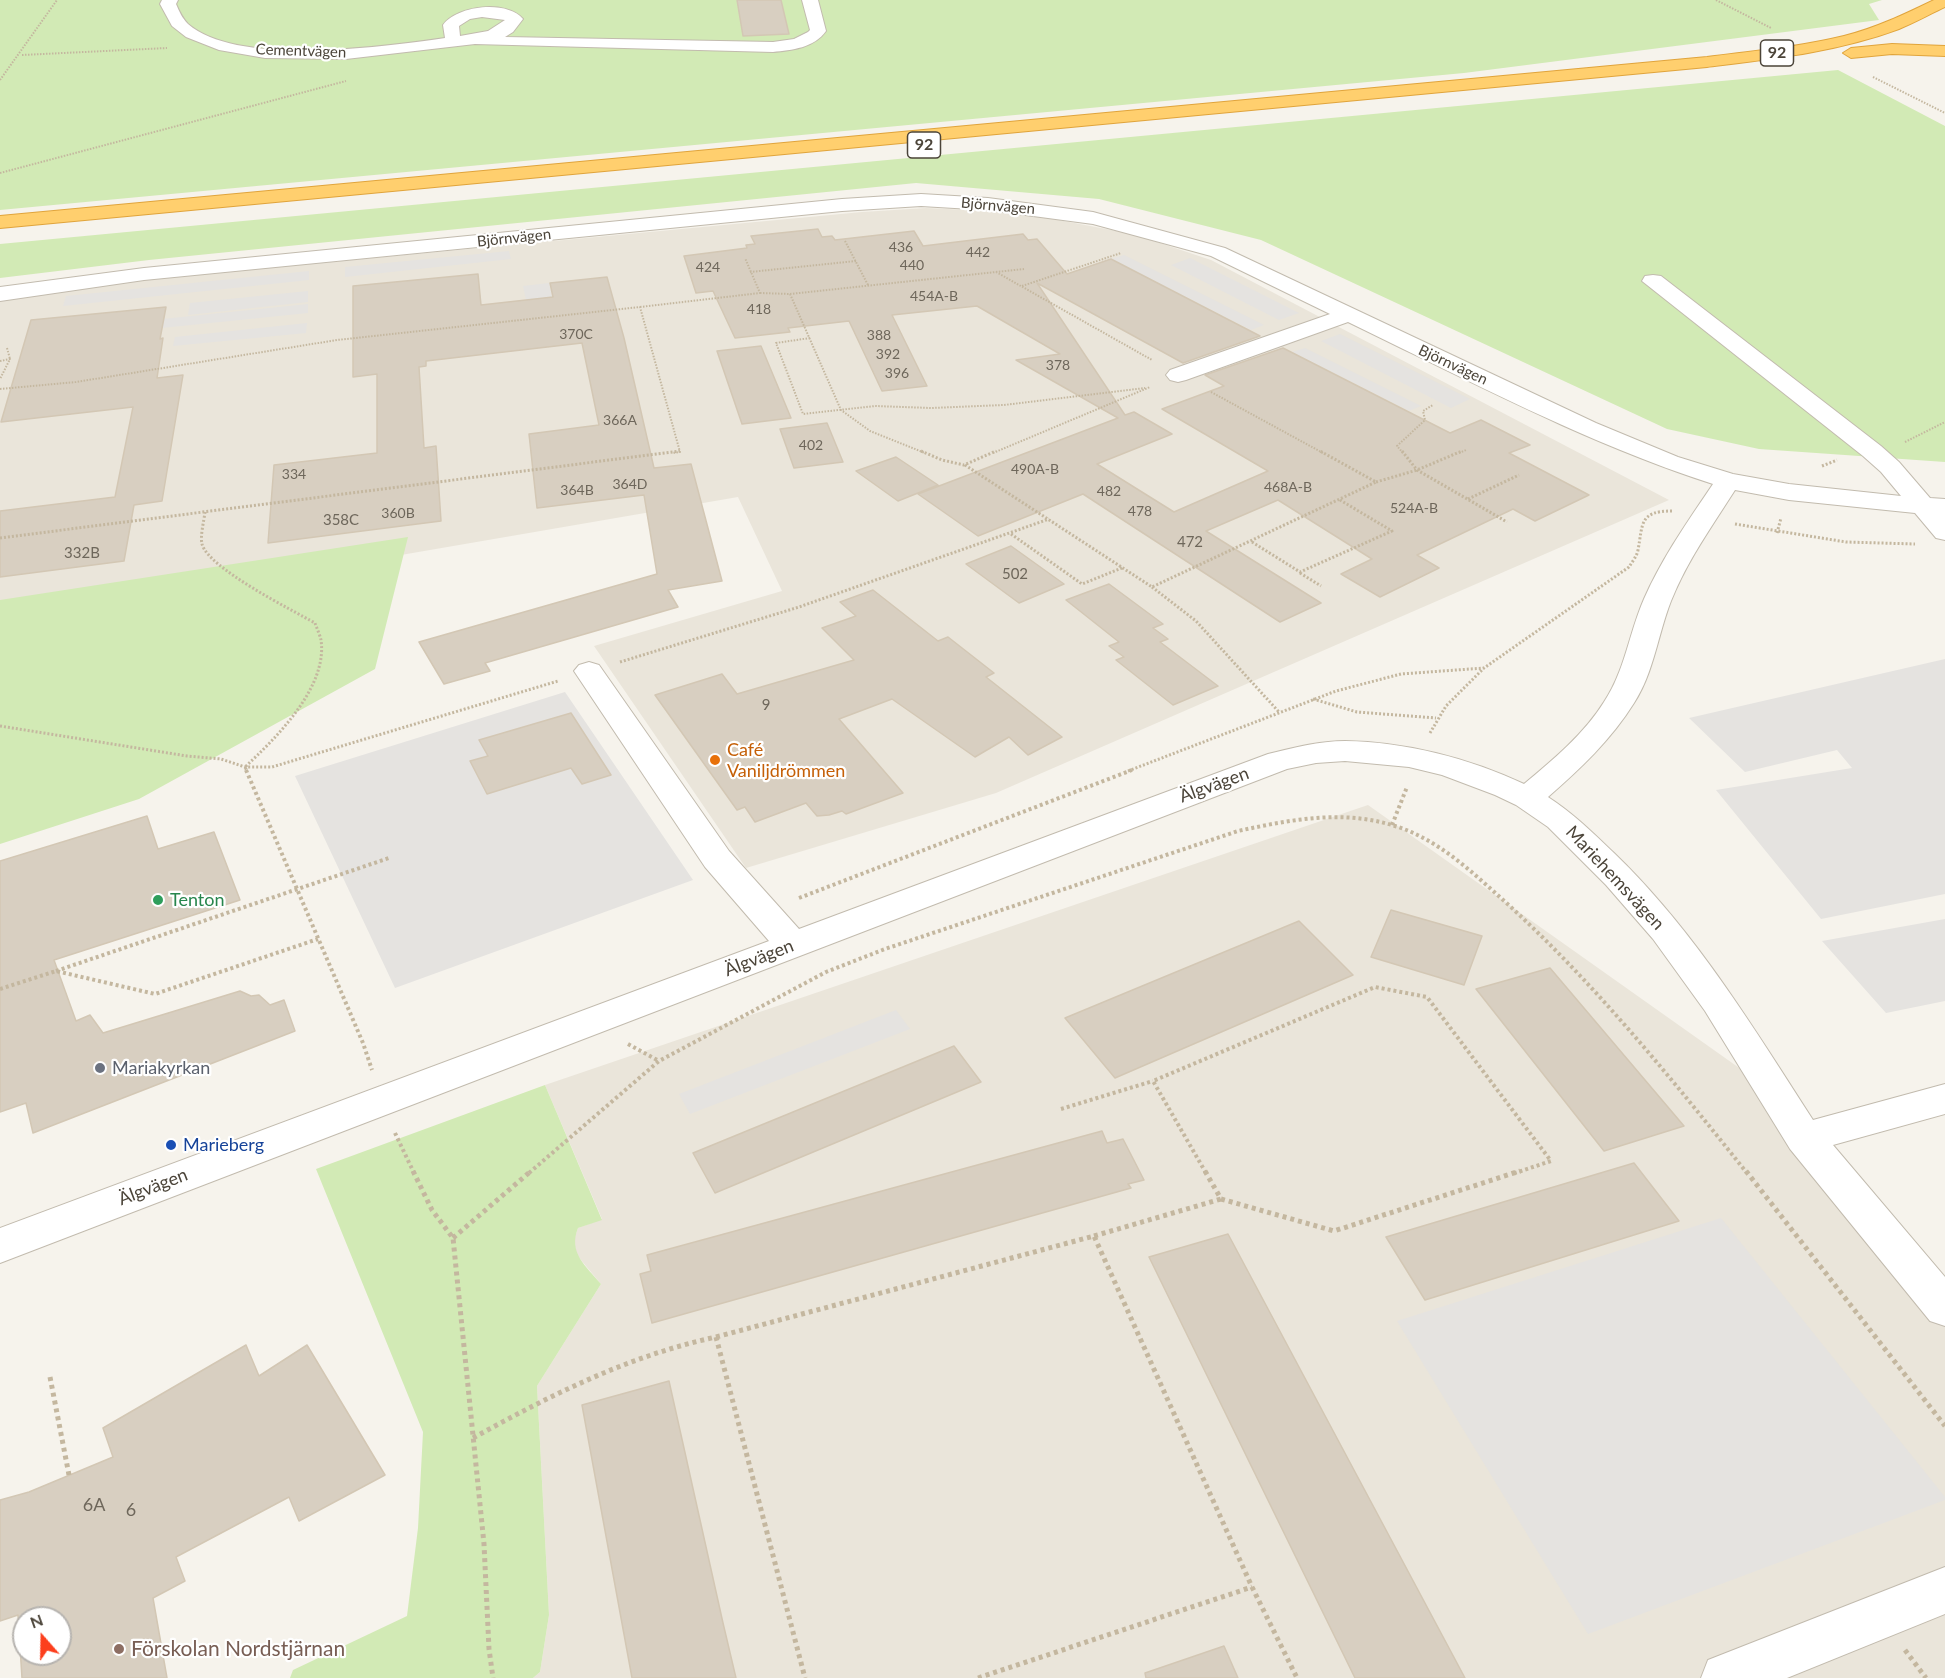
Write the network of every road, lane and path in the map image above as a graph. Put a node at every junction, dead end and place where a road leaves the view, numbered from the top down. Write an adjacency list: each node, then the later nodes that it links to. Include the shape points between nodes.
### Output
1 (57, 0): 10 (path, via 22,55)
2 (170, 0): 3 (street, Cementvägen, via 172,15 185,30 238,49 294,54 380,52 461,41 791,45 812,38 818,31)
3 (810, 0)
4 (1716, 0): 6 (path)
5 (1937, 3): 7 (highway, via 1918,18 1924,31); 14 (highway, 92, via 1894,25 1847,40 1707,62)
6 (1775, 31)
7 (1945, 46)
8 (1945, 51): 15 (highway, 92, via 1873,50 1633,79)
9 (1870, 76): 12 (path)
10 (0, 80)
11 (348, 80): 13 (path)
12 (1945, 113)
13 (0, 173)
14 (0, 222)
15 (0, 232)
16 (845, 241): 19 (path)
17 (1129, 251): 25 (path)
18 (745, 258): 21 (path)
19 (856, 261): 21 (path); 24 (path)
20 (1024, 269): 22 (path)
21 (750, 272): 26 (path)
22 (996, 272): 24 (path); 25 (path)
23 (1653, 282): 48 (street, via 1872,451)
24 (868, 285): 28 (path)
25 (1022, 286): 35 (path)
26 (760, 293): 28 (path); 29 (path)
27 (0, 294): 30 (street, Björnvägen, via 144,274 842,205 921,201 1031,209 1150,232 1218,252)
28 (790, 294): 31 (path)
29 (640, 307): 37 (path, via 337,339 76,382); 49 (path, via 680,452)
30 (1348, 315): 35 (street); 44 (street, Björnvägen, via 1587,428)
31 (810, 339): 39 (path); 39 (path, via 776,342 803,414)
32 (6, 348): 33 (path)
33 (10, 359): 34 (path); 36 (path)
34 (0, 361)
35 (1179, 375): 45 (path)
36 (0, 379)
37 (0, 389)
38 (1433, 405): 42 (path, via 1423,411 1422,426 1397,446)
39 (841, 410): 41 (path, via 870,431); 41 (path, via 1004,405 1150,387)
40 (1466, 450): 42 (path)
41 (964, 465): 50 (path)
42 (1417, 470): 45 (path); 46 (path)
43 (1519, 475): 46 (path)
44 (1728, 481): 48 (street, Björnvägen, via 1788,492); 51 (street)
45 (1376, 482): 47 (path)
46 (1467, 499): 52 (path)
47 (1340, 501): 56 (path); 58 (path, via 1392,531)
48 (1933, 507): 55 (street)
49 (205, 512): 54 (path); 66 (path, via 202,544 210,557 245,584 315,623 321,640 316,677 305,697 279,735)
50 (1049, 519): 53 (path); 57 (path)
51 (1718, 520): 55 (path, via 1846,542); 62 (path, via 1662,510 1649,514 1640,528 1638,554 1629,567 1485,668 1401,674); 67 (street, via 1658,600 1638,663 1620,702 1585,744)
52 (1507, 522)
53 (1010, 534): 57 (path, via 1082,584); 61 (path, via 800,607)
54 (0, 538)
55 (1934, 538)
56 (1251, 542): 58 (path); 60 (path)
57 (1123, 567): 60 (path)
58 (1299, 572): 59 (path)
59 (1321, 586)
60 (1152, 587): 63 (path, via 1196,621)
61 (589, 671): 66 (path, via 272,767); 70 (street, via 717,859)
62 (1313, 699): 63 (path); 64 (path, via 1357,712)
63 (1279, 712): 70 (path)
64 (1436, 718)
65 (0, 726): 66 (path, via 221,759)
66 (246, 768): 69 (path)
67 (1527, 798): 72 (street, Älgvägen, via 1453,768 1409,757 1353,751 1304,755 1104,826); 79 (street, Mariehemsvägen, via 1586,844 1665,930 1718,1002)
68 (389, 858): 69 (path)
69 (297, 890): 71 (path); 73 (path)
70 (763, 911): 72 (street)
71 (319, 939): 73 (path, via 155,994); 77 (path, via 363,1043)
72 (793, 945): 77 (street, Älgvägen)
73 (56, 971): 74 (path)
74 (0, 989)
75 (1153, 1081): 78 (path); 80 (path); 80 (path, via 1375,987 1428,997 1551,1161 1334,1231)
76 (1945, 1099): 79 (street)
77 (381, 1102): 82 (path, via 432,1210); 83 (street, Älgvägen)
78 (1061, 1109)
79 (1804, 1138): 84 (street, Mariehemsvägen)
80 (1221, 1198): 81 (path)
81 (1094, 1236): 85 (path); 90 (path)
82 (453, 1238): 87 (path, via 659,1061 826,972 1238,831 1287,820 1342,816 1417,834 1452,856 1539,931 1702,1117); 88 (path)
83 (0, 1246)
84 (1945, 1308)
85 (716, 1337): 88 (path, via 662,1350 597,1375); 93 (path)
86 (50, 1377): 89 (path)
87 (1945, 1426)
88 (473, 1438): 92 (path)
89 (69, 1475)
90 (1252, 1587): 94 (path); 95 (path)
91 (1945, 1590): 96 (street)
92 (493, 1678)
93 (805, 1678)
94 (978, 1678)
95 (1297, 1678)
96 (1726, 1678)

